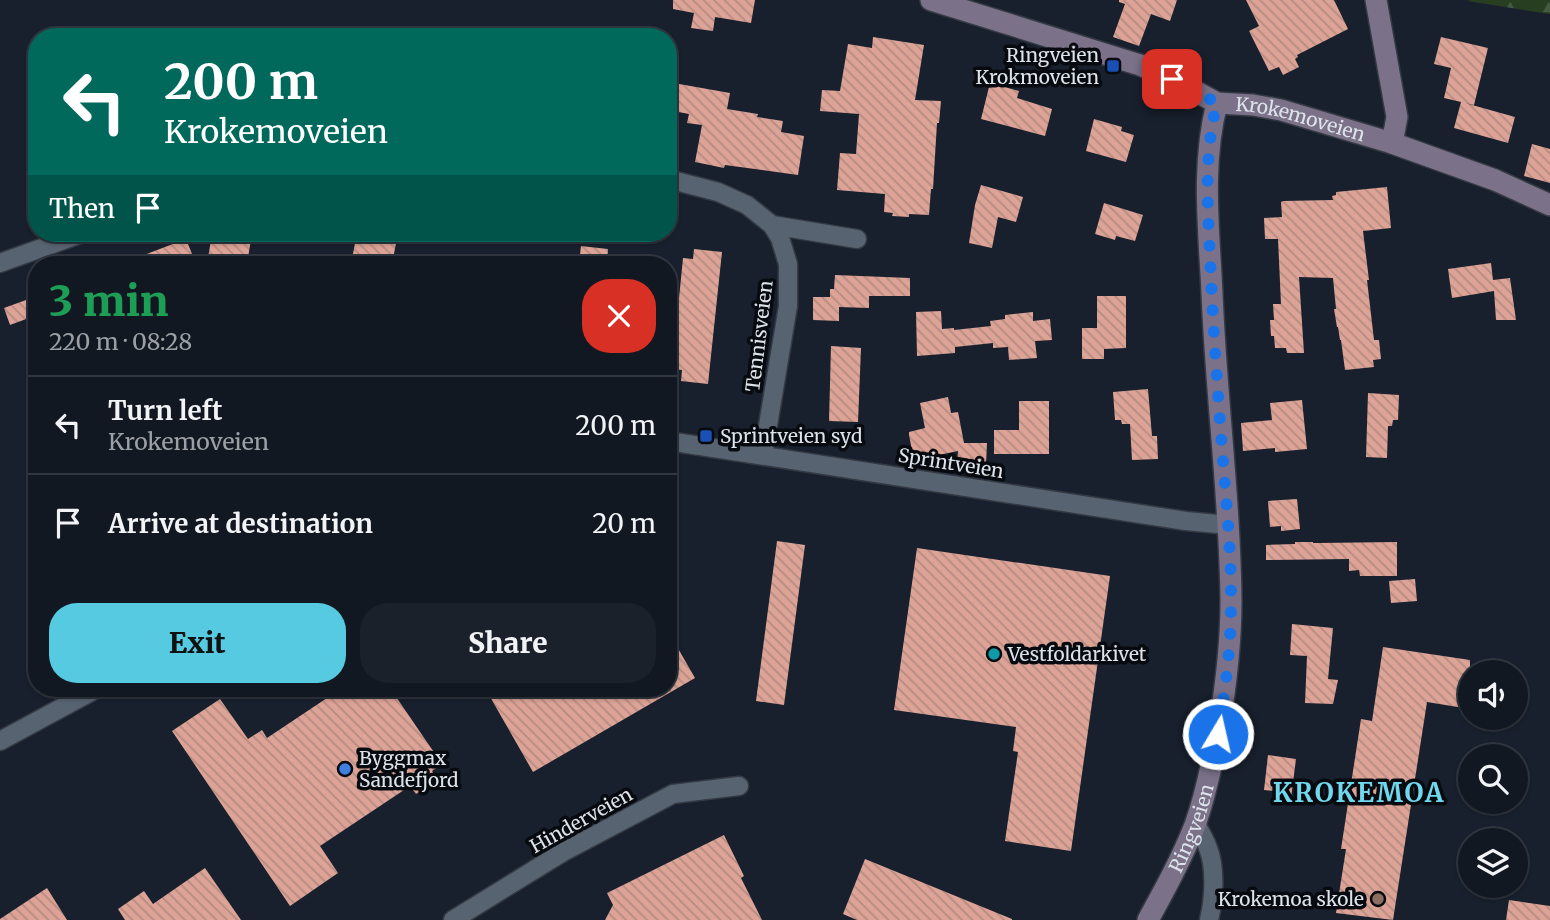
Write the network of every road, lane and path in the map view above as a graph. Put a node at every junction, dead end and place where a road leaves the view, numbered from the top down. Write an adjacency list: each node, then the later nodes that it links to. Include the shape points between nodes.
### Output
1 (931, 0): 3 (main road, Krokemoveien, via 1140,65)
2 (1376, 0): 4 (main road, via 1397,117)
3 (1217, 103): 4 (main road, Krokemoveien, via 1281,110); 13 (main road, Ringveien, via 1211,126 1208,210)
4 (1392, 143): 6 (main road, Krokemoveien)
5 (677, 181): 7 (street, Tennisveien, via 747,205)
6 (1550, 205)
7 (772, 225): 8 (street, Tennisveien); 12 (street, Tennisveien, via 788,264 788,306)
8 (857, 239)
9 (58, 242): 10 (street)
10 (0, 263)
11 (677, 442): 12 (street, Sprintveien)
12 (763, 455): 13 (street, Sprintveien)
13 (1228, 525): 17 (main road, Ringveien, via 1229,651 1215,747)
14 (81, 697): 15 (street)
15 (0, 741)
16 (739, 786): 18 (street, Hinderveien, via 673,794 563,852)
17 (1195, 823): 19 (main road, Ringveien); 20 (street, via 1213,865)
18 (453, 920)
19 (1148, 920)
20 (1209, 920)

